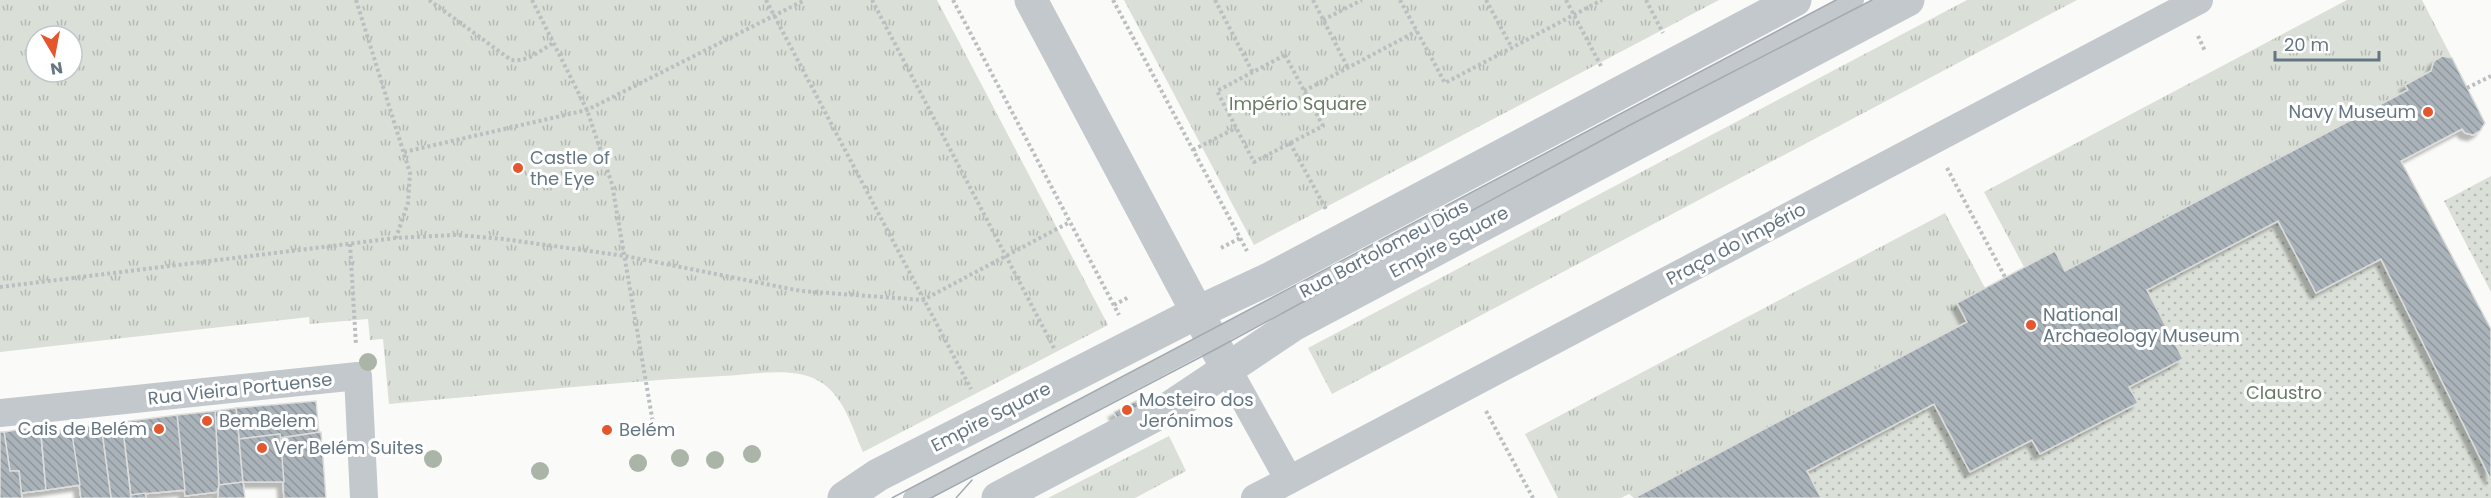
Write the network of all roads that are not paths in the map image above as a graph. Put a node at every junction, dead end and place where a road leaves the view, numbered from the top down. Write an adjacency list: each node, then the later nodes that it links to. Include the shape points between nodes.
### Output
1 (1031, 0): 6 (street)
2 (1795, 0): 6 (street, Empire Square, via 1269,279)
3 (1855, 0): 6 (lane, Rua Bartolomeu Dias)
4 (1908, 0): 7 (street, Empire Square, via 1293,325)
5 (2187, 3): 10 (street, Praça do Império)
6 (1204, 327): 7 (street); 9 (lane, Rua Bartolomeu Dias); 11 (street, Empire Square, via 878,475)
7 (1228, 370): 10 (street); 15 (street, Empire Square, via 1169,408)
8 (0, 413): 12 (street, Rua Vieira Portuense, via 358,376)
9 (959, 474): 13 (lane, Rua Bartolomeu Dias); 14 (lane)
10 (1288, 480): 16 (street, Praça do Império)
11 (848, 496)
12 (364, 498)
13 (912, 498)
14 (939, 498)
15 (998, 498)
16 (1254, 498)

